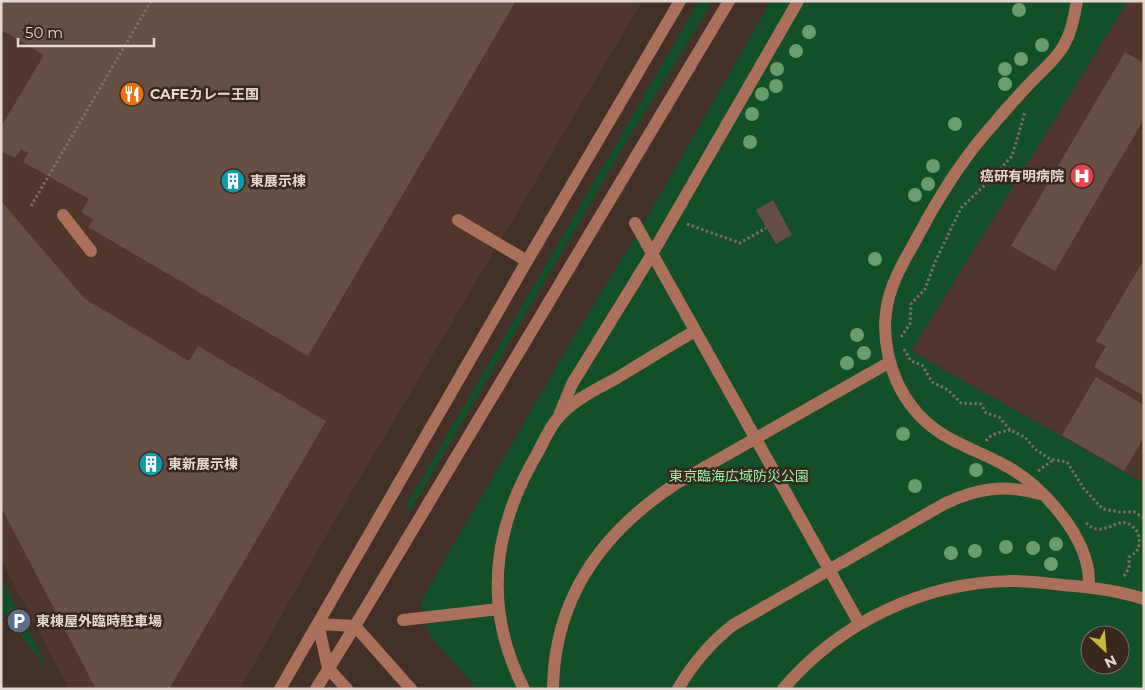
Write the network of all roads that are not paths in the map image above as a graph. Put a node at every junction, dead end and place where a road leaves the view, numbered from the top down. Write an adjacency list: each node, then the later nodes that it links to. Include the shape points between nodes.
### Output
1 (680, 1): 10 (street)
2 (729, 1): 23 (street)
3 (798, 1): 9 (street)
4 (1077, 1): 12 (street, via 1064,45 952,176 900,270 886,311)
5 (63, 215): 8 (street)
6 (458, 220): 10 (street)
7 (635, 223): 9 (street)
8 (92, 251)
9 (652, 254): 11 (street); 13 (street, via 572,384)
10 (527, 261): 22 (street)
11 (695, 331): 13 (street, via 583,398); 14 (street)
12 (890, 362): 14 (street); 15 (street, via 902,392 922,419 944,436 1009,468)
13 (558, 418): 19 (street, via 521,482 507,519 497,569)
14 (756, 439): 16 (street); 30 (street, via 657,496 610,538 587,569 571,600 560,636)
15 (1043, 495): 16 (street, via 999,488 958,497); 17 (street, via 1065,520 1081,548 1087,564)
16 (829, 569): 21 (street); 31 (street, via 716,638)
17 (1089, 587): 18 (street); 21 (street, via 1014,581 968,584 930,592)
18 (1144, 599)
19 (499, 608): 20 (street); 29 (street, via 509,653)
20 (403, 620)
21 (859, 623): 32 (street, via 812,657)
22 (318, 624): 23 (street); 24 (street); 25 (street)
23 (355, 626): 24 (street); 28 (street)
24 (328, 668): 26 (street); 27 (street)
25 (280, 689)
26 (316, 689)
27 (347, 689)
28 (411, 689)
29 (524, 689)
30 (553, 689)
31 (678, 689)
32 (783, 689)

